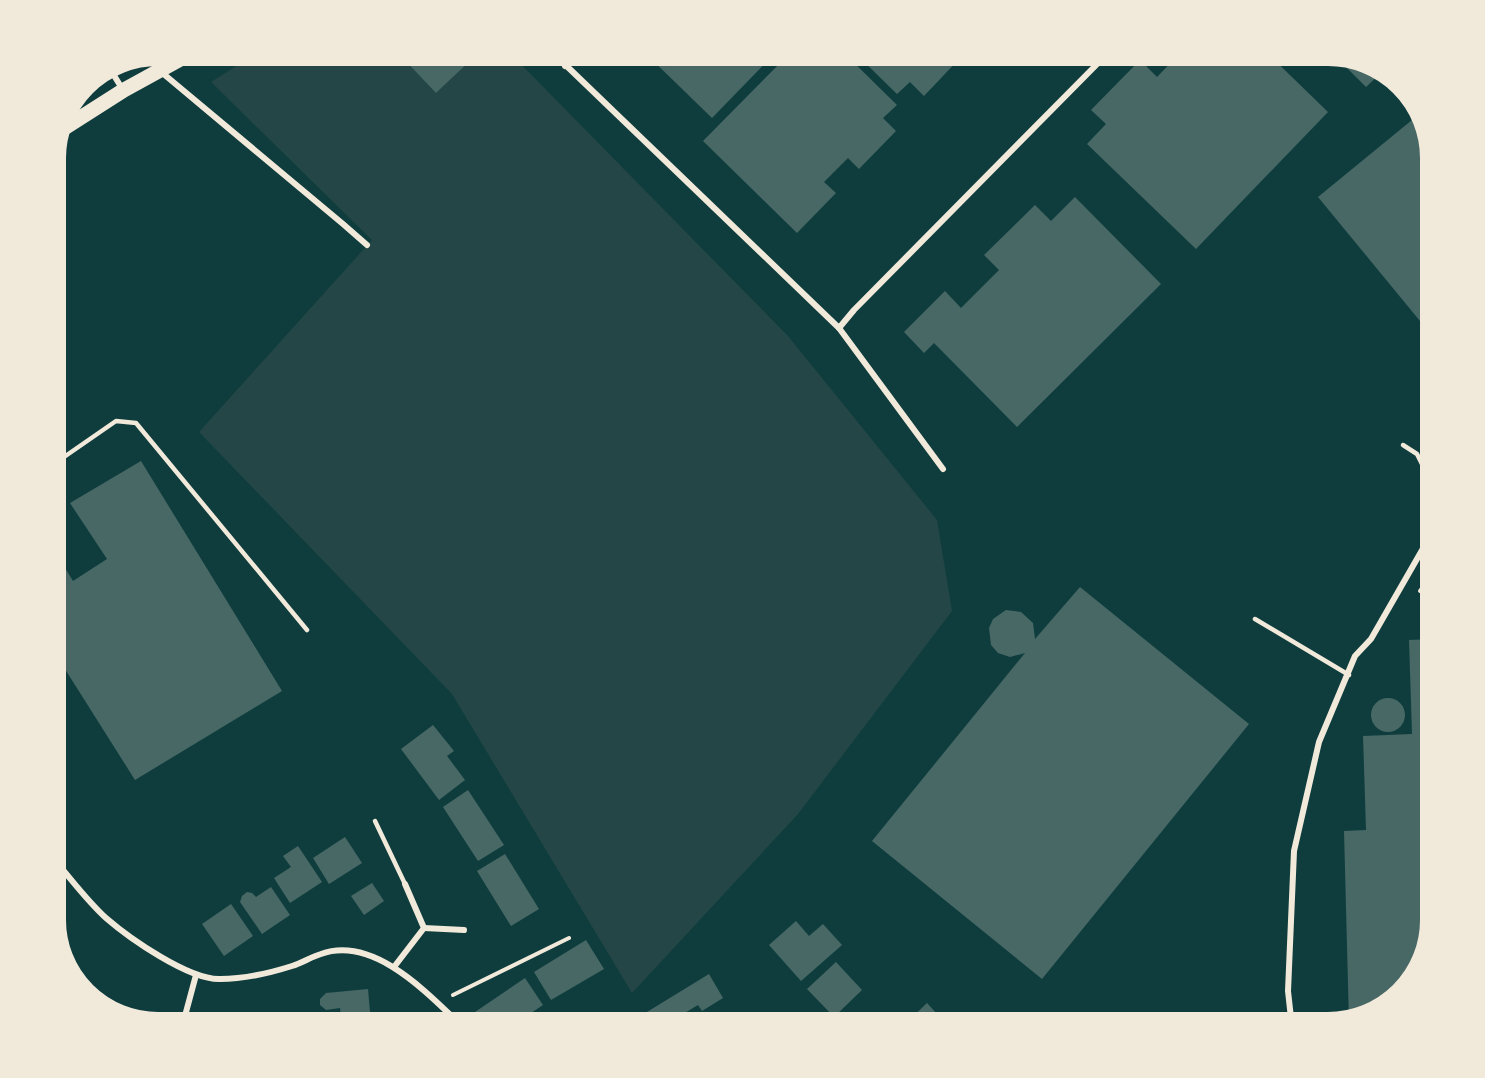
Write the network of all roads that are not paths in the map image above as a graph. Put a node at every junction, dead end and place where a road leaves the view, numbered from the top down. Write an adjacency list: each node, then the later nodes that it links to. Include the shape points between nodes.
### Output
1 (177, 61): 6 (main road)
2 (560, 61): 5 (street)
3 (570, 61): 5 (street)
4 (1100, 61): 11 (street)
5 (565, 66): 11 (street)
6 (160, 70): 8 (main road); 10 (street)
7 (113, 72): 8 (street)
8 (124, 90): 9 (main road)
9 (67, 126)
10 (367, 246)
11 (839, 328): 15 (street)
12 (1403, 446): 14 (lane, via 1417,454)
13 (62, 458): 18 (lane, via 116,421 136,423)
14 (1424, 468)
15 (944, 469)
16 (1424, 547): 19 (street, via 1371,639 1355,656)
17 (1255, 619): 19 (lane)
18 (306, 630)
19 (1349, 675): 29 (street, via 1319,742 1294,851 1288,992)
20 (375, 821): 22 (lane)
21 (62, 868): 26 (street, via 105,917 154,952)
22 (405, 884): 23 (street)
23 (424, 928): 24 (street); 25 (street)
24 (464, 930)
25 (394, 967): 26 (street, via 362,952 338,949 267,972 219,980); 28 (street)
26 (196, 975): 27 (street)
27 (185, 1016)
28 (451, 1016)
29 (1291, 1016)

